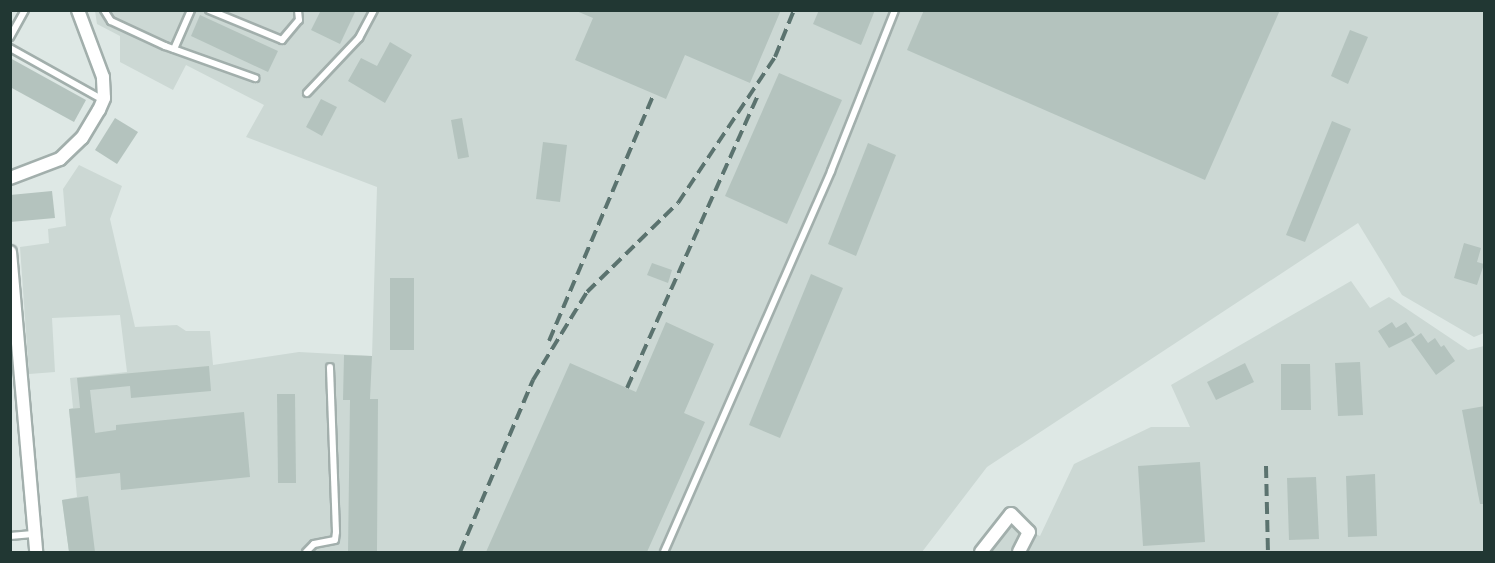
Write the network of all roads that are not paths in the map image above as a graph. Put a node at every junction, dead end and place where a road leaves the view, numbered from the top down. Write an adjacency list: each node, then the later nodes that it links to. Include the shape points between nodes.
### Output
1 (25, 10): 9 (lane)
2 (78, 10): 14 (street, via 103,77)
3 (104, 10): 11 (lane, via 111,21)
4 (191, 10): 11 (lane)
5 (298, 10): 8 (lane, via 299,19 282,40)
6 (374, 10): 13 (lane, via 359,38)
7 (895, 10): 22 (lane, via 831,171)
8 (212, 11)
9 (10, 37)
10 (10, 48): 14 (lane)
11 (174, 49): 12 (lane)
12 (255, 78)
13 (307, 93)
14 (103, 100): 15 (street, via 82,138 60,159)
15 (10, 178)
16 (10, 252): 18 (street)
17 (330, 367): 21 (lane, via 335,540 314,544)
18 (33, 534): 19 (lane); 20 (street)
19 (10, 536)
20 (36, 552)
21 (306, 552)
22 (664, 552)
23 (981, 552): 24 (street, via 1011,514 1029,532)
24 (1019, 552)

